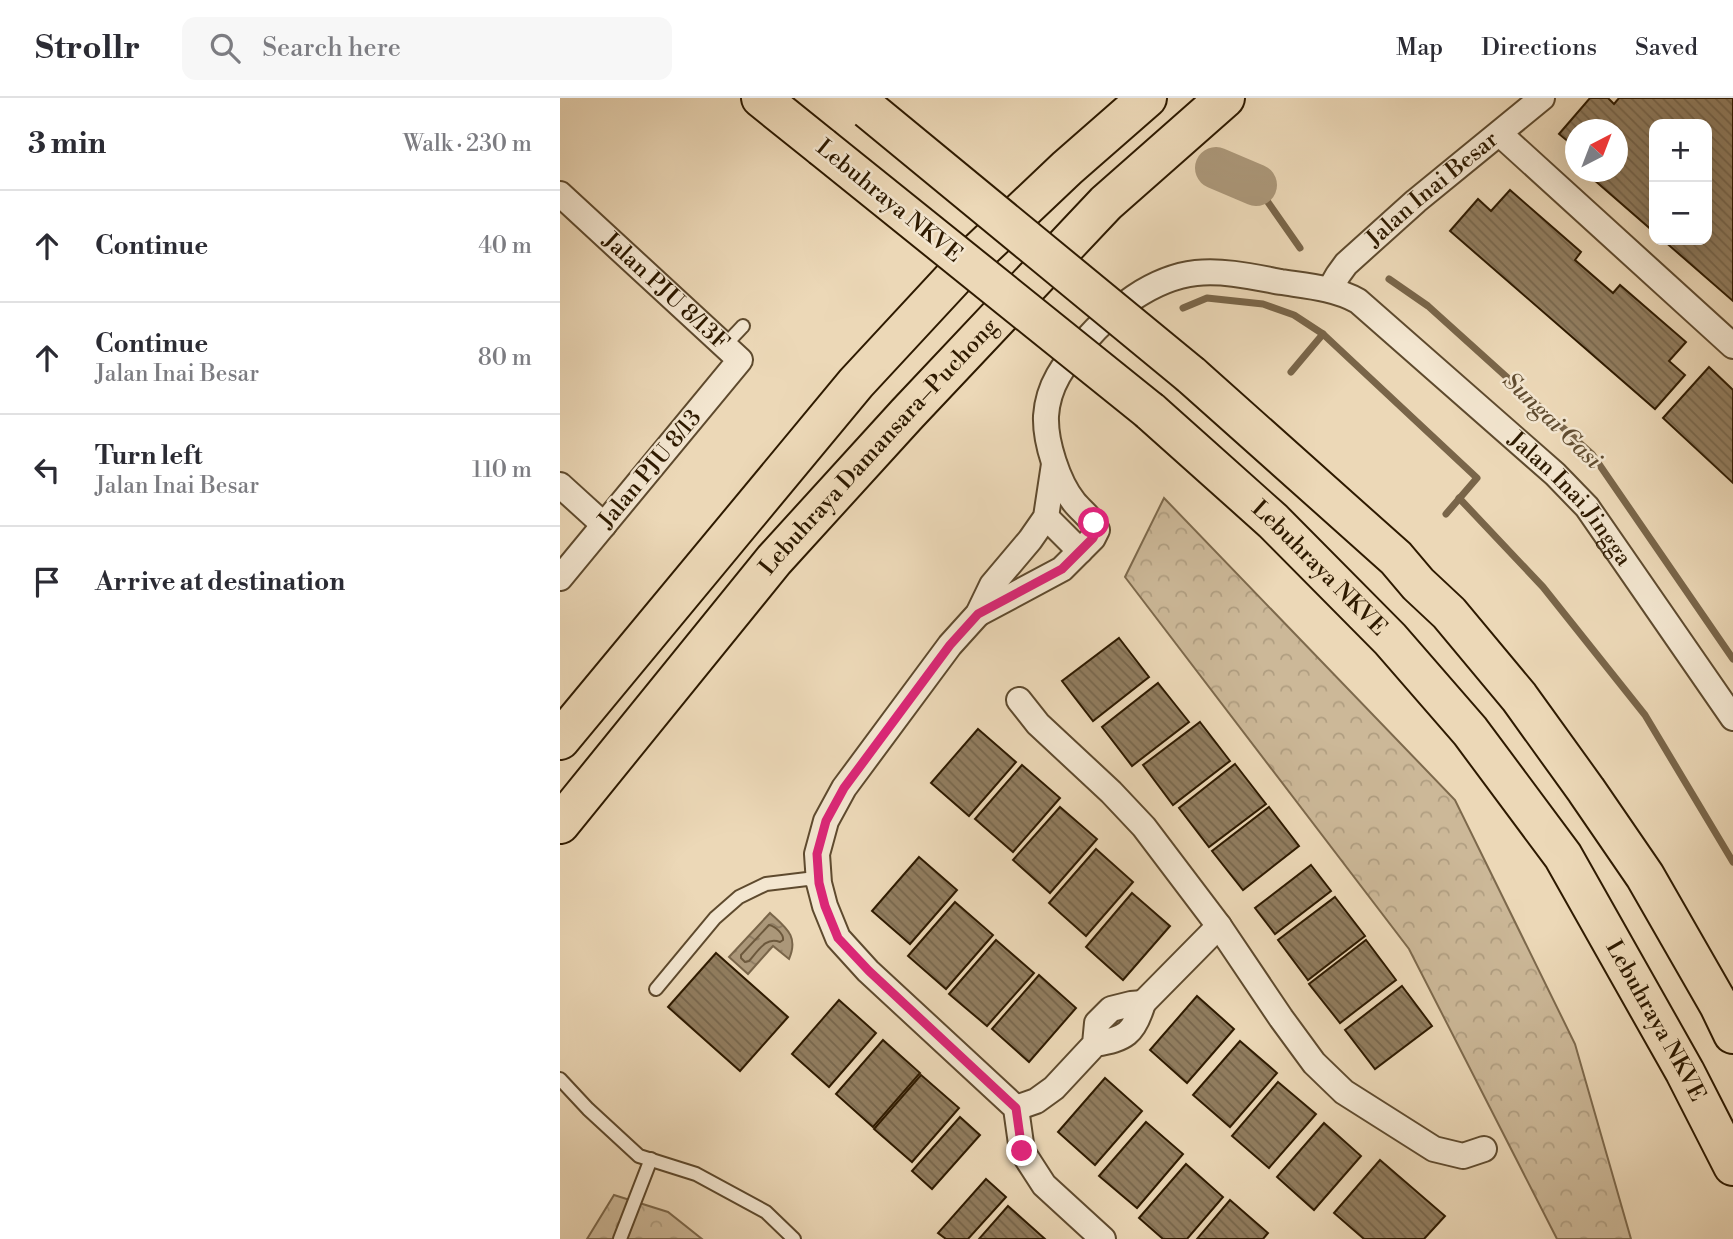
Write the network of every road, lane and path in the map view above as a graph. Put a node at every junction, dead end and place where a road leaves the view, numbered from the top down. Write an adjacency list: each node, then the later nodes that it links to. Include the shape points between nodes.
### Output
1 (761, 98): 31 (highway, Lebuhraya NKVE, bridge, via 1150,411 1273,521 1390,639 1470,731 1569,867)
2 (1147, 98): 21 (highway, via 971,259 856,383)
3 (1225, 98): 22 (highway, Lebuhraya Damansara–Puchong, via 1106,204 836,492 774,560)
4 (1542, 98): 6 (street, Jalan Inai Besar)
5 (861, 104): 26 (highway, bridge, via 1191,375 1396,558 1448,613 1519,697 1587,790 1645,876)
6 (1500, 134): 8 (street, Jalan Inai Besar, via 1346,264); 10 (street)
7 (560, 194): 11 (street, Jalan PJU 8/13F)
8 (1330, 289): 12 (street, Jalan Inai Jingga, via 1196,273 1147,290 1107,318 1064,363 1046,417); 20 (street, Jalan Inai Jingga, via 1371,311 1587,507)
9 (743, 326): 11 (lane)
10 (1733, 346)
11 (732, 353): 15 (street, Jalan PJU 8/13)
12 (1054, 463): 14 (street); 16 (street, via 1073,501 1097,530)
13 (560, 485): 15 (street)
14 (1046, 517): 16 (street); 18 (street, via 992,585)
15 (604, 525): 17 (street, Jalan PJU 8/13)
16 (1080, 551): 18 (street, via 1062,569)
17 (560, 578)
18 (978, 614): 23 (street, via 844,788 826,821 817,854)
19 (1019, 700): 24 (street, via 1144,827)
20 (1733, 718)
21 (560, 740)
22 (560, 824)
23 (819, 883): 25 (lane, via 807,879 766,884 739,897 715,918); 28 (street, via 838,938)
24 (1219, 926): 28 (street, via 1143,1003 1111,1009 1097,1023 1095,1044 1054,1088); 29 (street, via 1314,1063 1344,1092 1434,1149 1462,1156)
25 (656, 989)
26 (1733, 1034)
27 (560, 1079): 30 (lane, via 639,1156)
28 (1016, 1108): 34 (street, via 1022,1151 1044,1185)
29 (1484, 1149)
30 (651, 1159): 32 (lane); 33 (lane, via 696,1174 766,1212)
31 (1733, 1166)
32 (620, 1239)
33 (794, 1239)
34 (1103, 1239)

